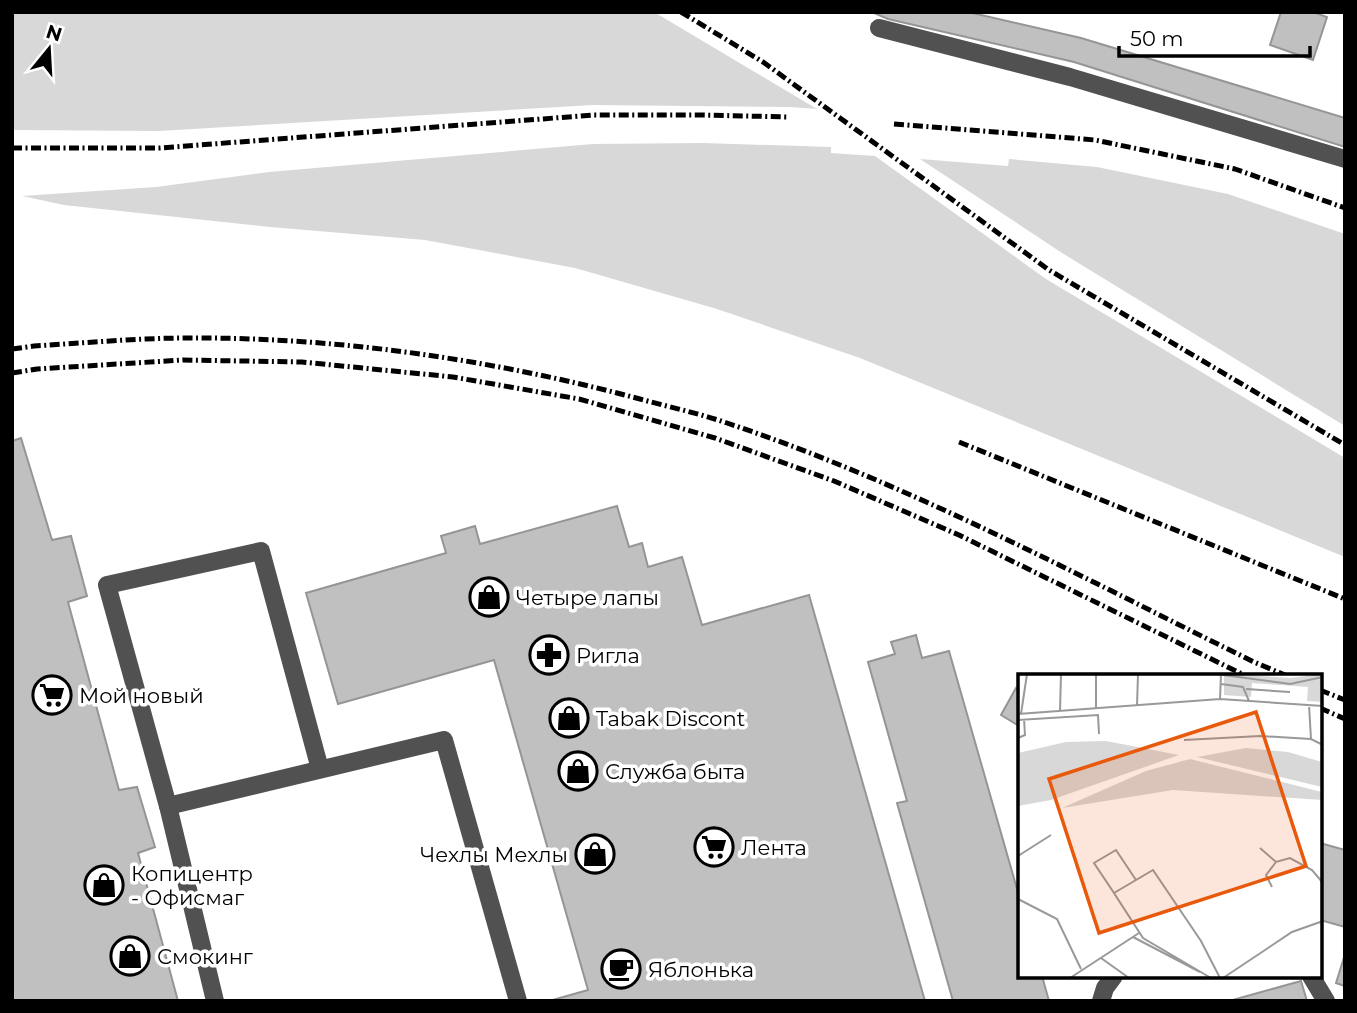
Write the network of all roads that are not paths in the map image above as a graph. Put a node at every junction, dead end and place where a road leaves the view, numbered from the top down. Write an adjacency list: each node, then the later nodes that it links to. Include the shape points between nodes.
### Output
1 (879, 28): 2 (street, via 1070,77)
2 (1345, 159)
3 (320, 769): 4 (street); 4 (street, via 261,551 107,585); 8 (street, via 444,740)
4 (168, 806): 7 (street)
5 (1112, 978): 9 (street)
6 (1312, 978): 10 (street)
7 (215, 1001)
8 (518, 1001)
9 (1101, 1001)
10 (1326, 1001)

